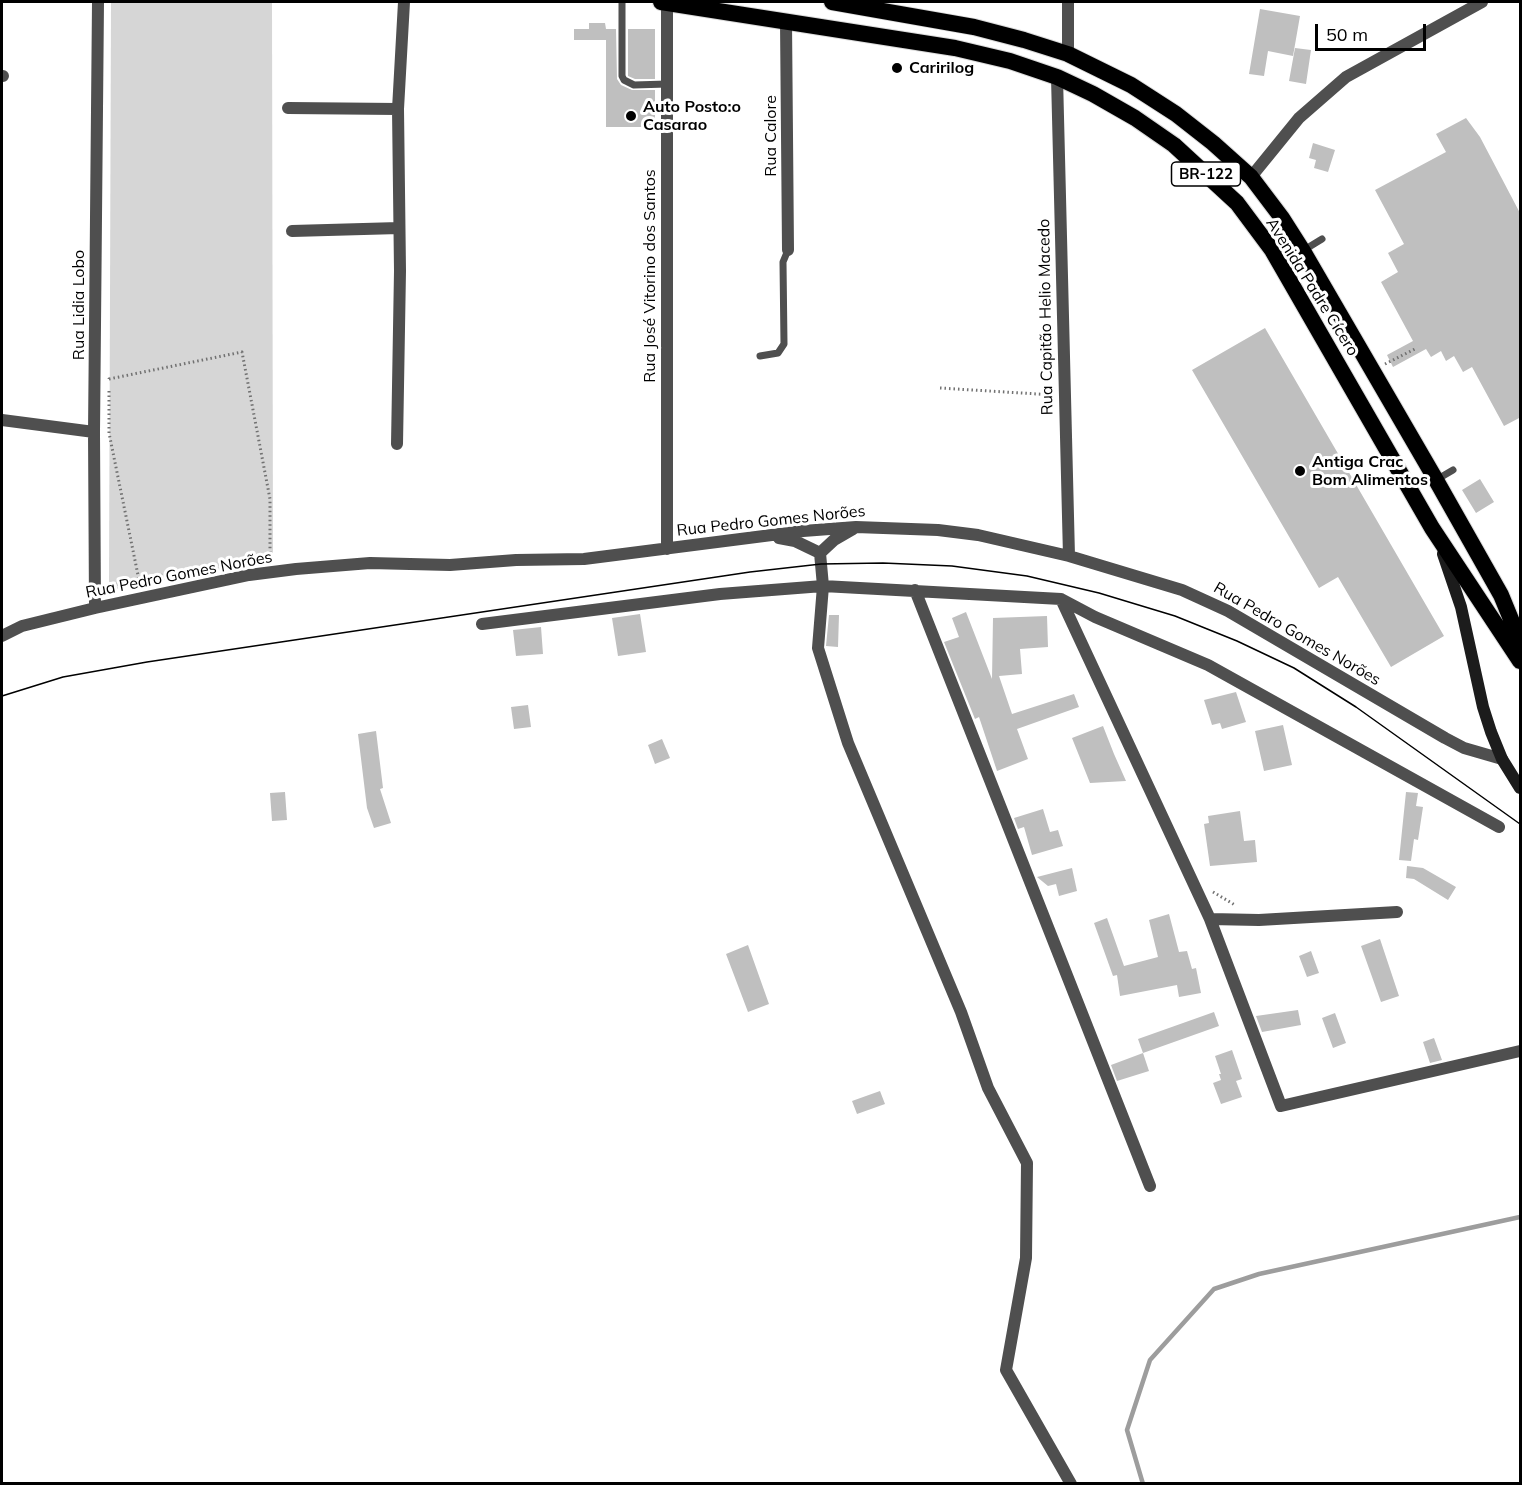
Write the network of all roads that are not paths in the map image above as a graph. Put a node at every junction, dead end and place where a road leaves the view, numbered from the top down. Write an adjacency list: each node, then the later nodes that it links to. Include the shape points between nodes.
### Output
1 (98, 2): 23 (street, Rua Lidia Lobo)
2 (404, 2): 14 (street)
3 (622, 2): 12 (lane, via 624,80 634,85)
4 (664, 2): 9 (highway, Avenida Padre Cícero / BR-122); 12 (street, Rua José Vitorino dos Santos)
5 (832, 2): 8 (highway, Avenida Padre Cícero / BR-122)
6 (1068, 2): 10 (street)
7 (1482, 2): 15 (street, via 1346,77 1299,118)
8 (893, 7): 10 (highway, Avenida Padre Cícero / BR-122)
9 (786, 21): 11 (highway, Avenida Padre Cícero / BR-122, via 955,48); 19 (street, Rua Calore)
10 (1068, 54): 15 (highway, Avenida Padre Cícero / BR-122, via 1131,85 1176,114)
11 (1057, 77): 28 (highway, Avenida Padre Cícero / BR-122, via 1135,118 1174,145 1237,203 1298,293); 32 (street, Rua Capitão Helio Macedo)
12 (667, 84): 30 (street, Rua José Vitorino dos Santos)
13 (288, 108): 14 (street)
14 (398, 109): 16 (street)
15 (1251, 177): 20 (highway, Avenida Padre Cícero / BR-122)
16 (399, 228): 17 (street); 24 (street)
17 (292, 231)
18 (1322, 238): 20 (lane)
19 (788, 250): 21 (lane, via 783,262 784,344 778,353)
20 (1302, 251): 26 (highway, Avenida Padre Cícero / BR-122)
21 (760, 356)
22 (2, 420): 23 (street)
23 (94, 432): 37 (street, Rua Lidia Lobo)
24 (397, 444)
25 (1453, 470): 26 (lane)
26 (1436, 480): 35 (highway, Avenida Padre Cícero / BR-122)
27 (856, 527): 29 (street, Rua Pedro Gomes Norões); 31 (street); 32 (street, Rua Pedro Gomes Norões, via 978,535)
28 (1432, 528): 42 (highway, Avenida Padre Cícero / BR-122); 43 (main road, Avenida Padre Cícero, via 1461,607 1483,707)
29 (770, 536): 30 (street, Rua Pedro Gomes Norões); 31 (street, via 795,541)
30 (667, 549): 37 (street, Rua Pedro Gomes Norões, via 584,559 450,565 370,563 296,569 220,580)
31 (820, 553): 33 (street)
32 (1069, 556): 43 (street, Rua Pedro Gomes Norões, via 1182,590 1228,611 1445,738)
33 (823, 586): 34 (street); 39 (street, via 720,594); 50 (street, via 818,648 848,743 961,1012 988,1088 1027,1162 1026,1258 1006,1370)
34 (915, 590): 36 (street); 49 (street)
35 (1501, 595): 38 (main road, Avenida Padre Cícero); 41 (highway, Avenida Padre Cícero / BR-122)
36 (1060, 599): 45 (street, via 1208,665); 47 (street)
37 (95, 608): 40 (street, Rua Pedro Gomes Norões, via 22,626)
38 (1521, 620)
39 (482, 624)
40 (2, 636)
41 (1521, 641)
42 (1521, 661)
43 (1502, 759): 44 (main road, Avenida Padre Cícero)
44 (1521, 788)
45 (1499, 827)
46 (1397, 912): 47 (street, via 1259,920)
47 (1210, 918): 48 (street, via 1281,1106)
48 (1521, 1051)
49 (1150, 1186)
50 (1071, 1484)

